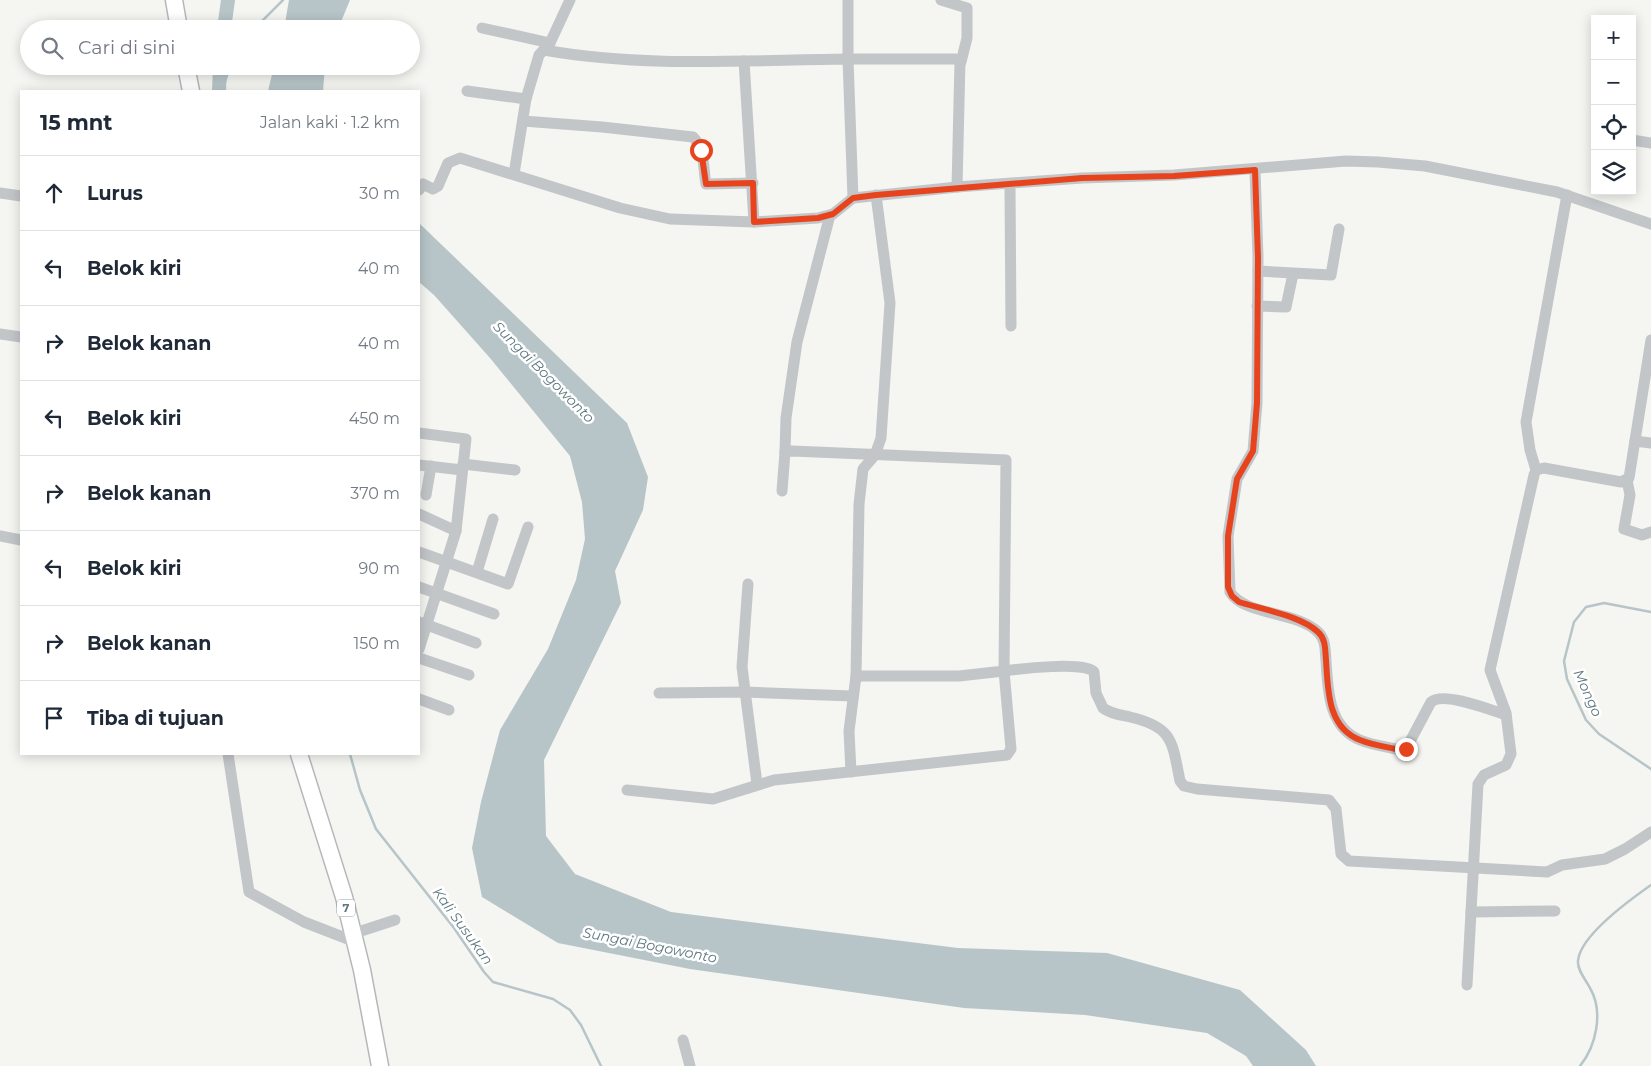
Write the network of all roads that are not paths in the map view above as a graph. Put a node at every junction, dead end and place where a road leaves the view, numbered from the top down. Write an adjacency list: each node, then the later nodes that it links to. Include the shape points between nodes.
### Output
1 (174, 0): 5 (highway)
2 (570, 0): 7 (street)
3 (848, 0): 8 (street)
4 (941, 0): 10 (street, via 967,8 967,38)
5 (177, 20)
6 (482, 28): 7 (street)
7 (547, 46): 9 (street, via 588,58); 14 (street, via 539,55)
8 (848, 59): 9 (street); 10 (street, via 956,59); 28 (street)
9 (744, 61): 20 (street)
10 (961, 62): 22 (street)
11 (187, 75): 12 (highway)
12 (190, 90)
13 (467, 91): 14 (street)
14 (526, 100): 15 (street)
15 (523, 121): 19 (street); 20 (street, via 693,137 701,150 706,184)
16 (1636, 141): 17 (street)
17 (1651, 143)
18 (1255, 170): 21 (street); 26 (street, via 1346,162 1400,163); 33 (street)
19 (514, 174): 23 (street, via 460,158 448,163 438,186 433,189 423,184); 30 (street, via 620,208 670,219)
20 (753, 183): 30 (street)
21 (1010, 184): 22 (street); 36 (street)
22 (958, 187): 25 (street)
23 (420, 188)
24 (0, 193): 27 (street)
25 (876, 195): 28 (street); 44 (street, via 890,302 881,438)
26 (1567, 195): 31 (street); 49 (street, via 1526,422)
27 (20, 196)
28 (853, 198): 29 (street)
29 (830, 215): 30 (street); 43 (street, via 797,342 786,418)
30 (754, 222)
31 (1651, 224)
32 (1339, 228): 34 (street, via 1331,275)
33 (1258, 271): 34 (street); 35 (street)
34 (1293, 274): 35 (street, via 1286,307)
35 (1257, 306): 79 (street, via 1257,403 1253,451 1237,479 1228,536 1230,592 1239,602 1306,624 1319,633 1325,645 1328,699 1333,712 1342,726 1362,741 1406,749 1431,702 1438,698)
36 (1011, 326)
37 (0, 334): 38 (street)
38 (20, 337)
39 (1651, 340): 41 (street)
40 (420, 434): 47 (street, via 466,439)
41 (1635, 440): 42 (street); 50 (street, via 1631,476)
42 (1651, 443)
43 (785, 452): 44 (street); 51 (street)
44 (875, 455): 71 (street, via 1006,460); 73 (street, via 863,469 860,497)
45 (420, 465): 46 (street)
46 (431, 466): 47 (street); 52 (street)
47 (463, 467): 48 (street); 56 (street)
48 (515, 470)
49 (1536, 470): 50 (street, via 1552,469 1621,482); 79 (street, via 1490,670)
50 (1626, 480): 57 (street, via 1630,495 1624,529 1642,535)
51 (782, 491)
52 (426, 495)
53 (420, 514): 56 (street)
54 (493, 519): 62 (street)
55 (528, 527): 62 (street, via 508,584)
56 (456, 531): 61 (street)
57 (1651, 532)
58 (0, 536): 59 (street)
59 (20, 540)
60 (420, 552): 61 (street)
61 (448, 562): 62 (street); 65 (street)
62 (477, 572)
63 (748, 584): 74 (street, via 742,666)
64 (420, 587): 65 (street)
65 (437, 593): 66 (street); 67 (street)
66 (494, 614)
67 (422, 624): 68 (street); 69 (street)
68 (420, 641)
69 (476, 643)
70 (420, 658): 72 (street)
71 (1004, 671): 73 (street, via 959,676); 82 (street, via 1012,749 1009,754); 86 (street, via 1050,667 1092,669 1103,708 1154,724 1167,733 1184,786 1329,800 1336,810 1341,854 1345,859)
72 (469, 675)
73 (856, 676): 76 (street)
74 (745, 692): 75 (street); 76 (street); 83 (street)
75 (659, 693)
76 (852, 696): 82 (street)
77 (420, 699): 78 (street)
78 (449, 710)
79 (1506, 715): 86 (street, via 1511,754 1506,765 1484,775 1478,784)
80 (228, 755): 90 (street, via 248,892 304,922)
81 (299, 755): 90 (highway, 7, via 335,864)
82 (850, 772): 83 (street)
83 (757, 784): 84 (street, via 714,799)
84 (627, 790)
85 (1651, 832): 86 (street, via 1605,858 1562,865 1547,872)
86 (1473, 868): 87 (street)
87 (1471, 912): 88 (street); 91 (street)
88 (1555, 912)
89 (395, 920): 90 (street)
90 (353, 938): 93 (highway, 7)
91 (1467, 985)
92 (683, 1040): 94 (street)
93 (380, 1066)
94 (690, 1066)

